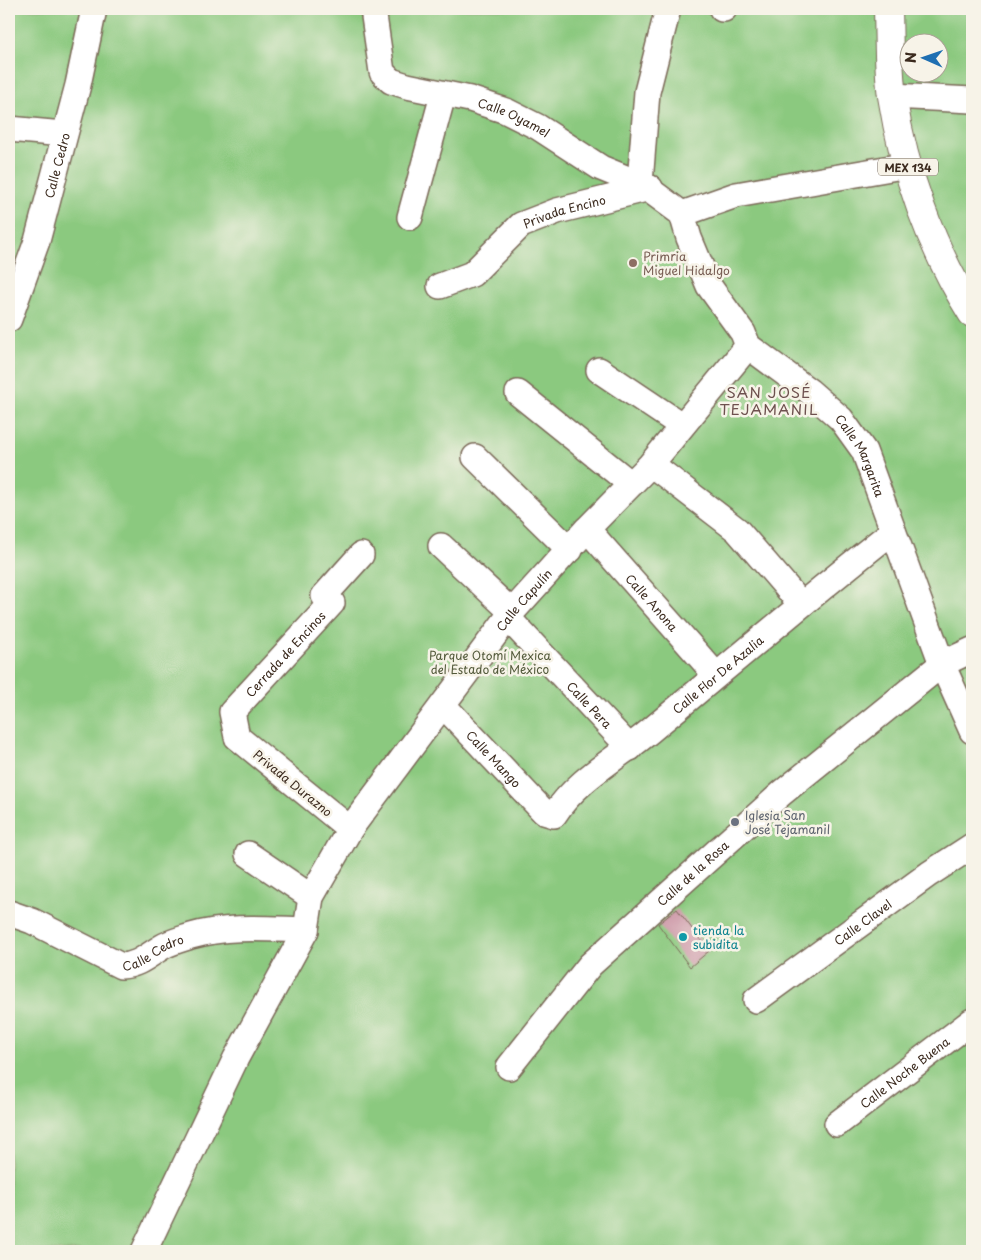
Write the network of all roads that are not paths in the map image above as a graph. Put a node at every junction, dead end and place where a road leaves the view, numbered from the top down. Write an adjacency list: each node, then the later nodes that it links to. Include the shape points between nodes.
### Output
1 (94, 9): 9 (street, Calle Cedro, via 78,85)
2 (373, 9): 5 (street, Calle Oyamel, via 382,72 391,81)
3 (668, 9): 11 (street, via 645,108 640,183)
4 (888, 9): 6 (main road, MEX 134)
5 (443, 95): 11 (street, Calle Oyamel, via 470,99 506,111 538,127 601,168); 13 (street)
6 (892, 96): 7 (street); 10 (main road, MEX 134)
7 (972, 100)
8 (9, 129): 9 (street)
9 (63, 134): 16 (street, Calle Cedro, via 37,240)
10 (908, 165): 12 (street, via 736,195); 15 (main road, MEX 134, via 923,214 956,288)
11 (650, 188): 12 (street); 14 (street, Privada Encino, via 557,211 521,225 472,274)
12 (682, 214): 17 (street, Calle Margarita, via 709,286)
13 (410, 217)
14 (440, 286)
15 (972, 313)
16 (9, 319)
17 (748, 346): 20 (street, Calle Capulín); 25 (street, Calle Margarita, via 841,419 864,451)
18 (599, 370): 20 (street)
19 (518, 392): 23 (street)
20 (682, 426): 22 (street, Calle Capulín)
21 (475, 457): 27 (street)
22 (651, 464): 23 (street, Calle Capulín); 29 (street, via 737,530)
23 (631, 484): 24 (street, Calle Capulín)
24 (587, 530): 27 (street, Calle Capulín); 33 (street, Calle Anona)
25 (893, 531): 29 (street, Calle Flor De Azalia); 32 (street, Calle Margarita)
26 (441, 546): 30 (street, Calle Pera)
27 (570, 550): 30 (street, Calle Capulín)
28 (361, 555): 36 (street, Cerrada de Encinos, via 324,596 332,603 232,712)
29 (801, 604): 33 (street, Calle Flor De Azalia)
30 (510, 615): 34 (street, Calle Capulín); 37 (street, Calle Pera)
31 (972, 650): 32 (street, Calle de la Rosa)
32 (942, 664): 35 (street, Calle Margarita); 47 (street, Calle de la Rosa, via 782,793 590,965)
33 (716, 675): 37 (street, Calle Flor De Azalia)
34 (443, 704): 38 (street, Calle Mango); 39 (street, Calle Capulín)
35 (972, 731)
36 (237, 737): 39 (street, Privada Durazno)
37 (630, 748): 38 (street, Calle Flor De Azalia, via 576,787 554,815)
38 (544, 812)
39 (350, 829): 42 (street, Calle Capulín)
40 (972, 846): 45 (street, Calle Clavel)
41 (248, 854): 42 (street)
42 (310, 897): 44 (street, Calle Capulín)
43 (9, 913): 44 (street, Calle Cedro, via 32,921 121,966 145,960 163,946 218,930)
44 (306, 930): 49 (street, via 236,1058)
45 (756, 1000)
46 (972, 1021): 48 (street, Calle Noche Buena)
47 (509, 1067)
48 (837, 1124)
49 (144, 1251)

